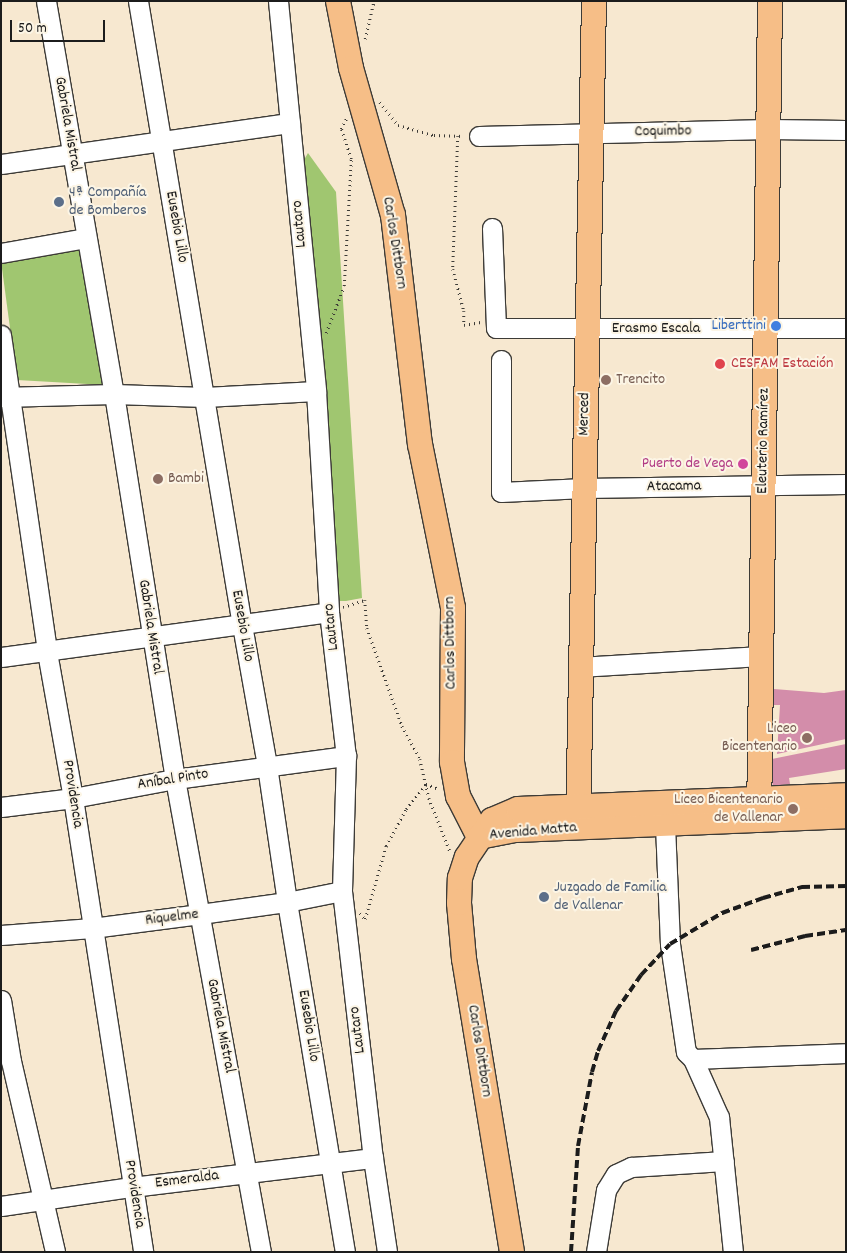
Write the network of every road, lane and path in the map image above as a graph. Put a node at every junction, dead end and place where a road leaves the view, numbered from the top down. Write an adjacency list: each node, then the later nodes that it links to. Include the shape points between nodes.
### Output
1 (46, 1): 17 (street, Gabriela Mistral)
2 (138, 1): 16 (street, Eusebio Lillo)
3 (278, 1): 10 (street, Lautaro)
4 (338, 1): 9 (main road, Carlos Dittborn)
5 (374, 1): 8 (path)
6 (594, 1): 13 (main road, Merced)
7 (770, 1): 11 (main road, Eleuterio Ramírez)
8 (363, 44)
9 (367, 94): 14 (path, via 398,125 434,135); 27 (path, via 342,129 351,159 344,286); 48 (main road, Carlos Dittborn, via 393,215 420,444 453,608 452,762)
10 (290, 122): 16 (street); 29 (street, Lautaro)
11 (768, 129): 12 (street, Coquimbo); 13 (street, Coquimbo); 25 (main road, Eleuterio Ramírez)
12 (846, 130)
13 (590, 134): 15 (street, Coquimbo); 24 (main road, Merced)
14 (458, 136): 15 (path); 22 (path, via 452,269 464,311 464,325)
15 (479, 136)
16 (161, 141): 17 (street); 32 (street, Eusebio Lillo)
17 (73, 152): 18 (street); 20 (street, Gabriela Mistral)
18 (1, 164)
19 (492, 228): 22 (street)
20 (86, 238): 21 (street); 30 (street, Gabriela Mistral)
21 (1, 253)
22 (495, 324): 24 (street, Erasmo Escala)
23 (846, 328): 25 (street, Erasmo Escala)
24 (587, 329): 25 (street, Erasmo Escala); 35 (main road, Merced)
25 (766, 329): 34 (main road, Eleuterio Ramírez)
26 (1, 335): 31 (street, Providencia)
27 (324, 339)
28 (501, 360): 35 (street, Atacama, via 502,492)
29 (316, 391): 32 (street); 36 (street, Lautaro)
30 (114, 394): 31 (street); 32 (street); 38 (street, Gabriela Mistral)
31 (5, 396): 39 (street, Providencia)
32 (205, 397): 37 (street, Eusebio Lillo)
33 (846, 484): 34 (street, Atacama)
34 (763, 485): 35 (street, Atacama); 40 (main road, Eleuterio Ramírez)
35 (584, 488): 42 (main road, Merced)
36 (329, 612): 37 (street); 43 (street, Lautaro); 46 (path, via 365,600 367,628 402,726 420,759)
37 (242, 625): 38 (street); 44 (street, Eusebio Lillo)
38 (151, 636): 39 (street); 45 (street, Gabriela Mistral)
39 (47, 652): 41 (street); 49 (street, Providencia)
40 (760, 656): 42 (street); 51 (main road, Eleuterio Ramírez)
41 (1, 657)
42 (580, 667): 52 (main road, Merced)
43 (346, 756): 44 (street, Aníbal Pinto); 57 (street, Lautaro)
44 (267, 766): 45 (street, Aníbal Pinto); 58 (street, Eusebio Lillo)
45 (175, 779): 49 (street, Aníbal Pinto); 60 (street, Gabriela Mistral)
46 (426, 784): 48 (path); 56 (path); 59 (path, via 406,809 386,846 366,919)
47 (846, 795): 51 (main road, Avenida Matta)
48 (458, 796): 55 (main road, Carlos Dittborn)
49 (73, 798): 50 (street, Aníbal Pinto); 61 (street, Providencia)
50 (1, 807)
51 (759, 810): 52 (main road, Avenida Matta); 53 (main road, Avenida Matta); 54 (main road, Avenida Matta)
52 (579, 816): 54 (main road, Avenida Matta); 55 (main road, Avenida Matta)
53 (846, 816)
54 (665, 825): 65 (street, via 670,944 686,1052)
55 (479, 837): 56 (main road, Carlos Dittborn)
56 (460, 878): 78 (main road, Carlos Dittborn, via 464,959)
57 (342, 891): 58 (street, Riquelme); 66 (street, Lautaro)
58 (287, 902): 60 (street, Riquelme); 68 (street, Eusebio Lillo)
59 (360, 912)
60 (200, 914): 61 (street, Riquelme); 69 (street, Gabriela Mistral)
61 (92, 928): 62 (street, Riquelme); 70 (street, Providencia)
62 (1, 935)
63 (1, 1000): 71 (street, via 11,1061)
64 (846, 1053): 65 (street)
65 (693, 1059): 67 (street, via 718,1117)
66 (373, 1158): 68 (street, Esmeralda); 77 (street, Lautaro)
67 (724, 1161): 79 (street, via 632,1167 616,1174 606,1190); 80 (street)
68 (330, 1163): 69 (street, Esmeralda); 76 (street, Eusebio Lillo)
69 (248, 1173): 70 (street, Esmeralda); 75 (street, Gabriela Mistral)
70 (132, 1187): 71 (street, Esmeralda); 74 (street, Providencia)
71 (43, 1199): 72 (street, Esmeralda); 73 (street)
72 (1, 1206)
73 (55, 1252)
74 (143, 1252)
75 (262, 1252)
76 (345, 1252)
77 (388, 1252)
78 (512, 1252)
79 (596, 1252)
80 (733, 1252)

